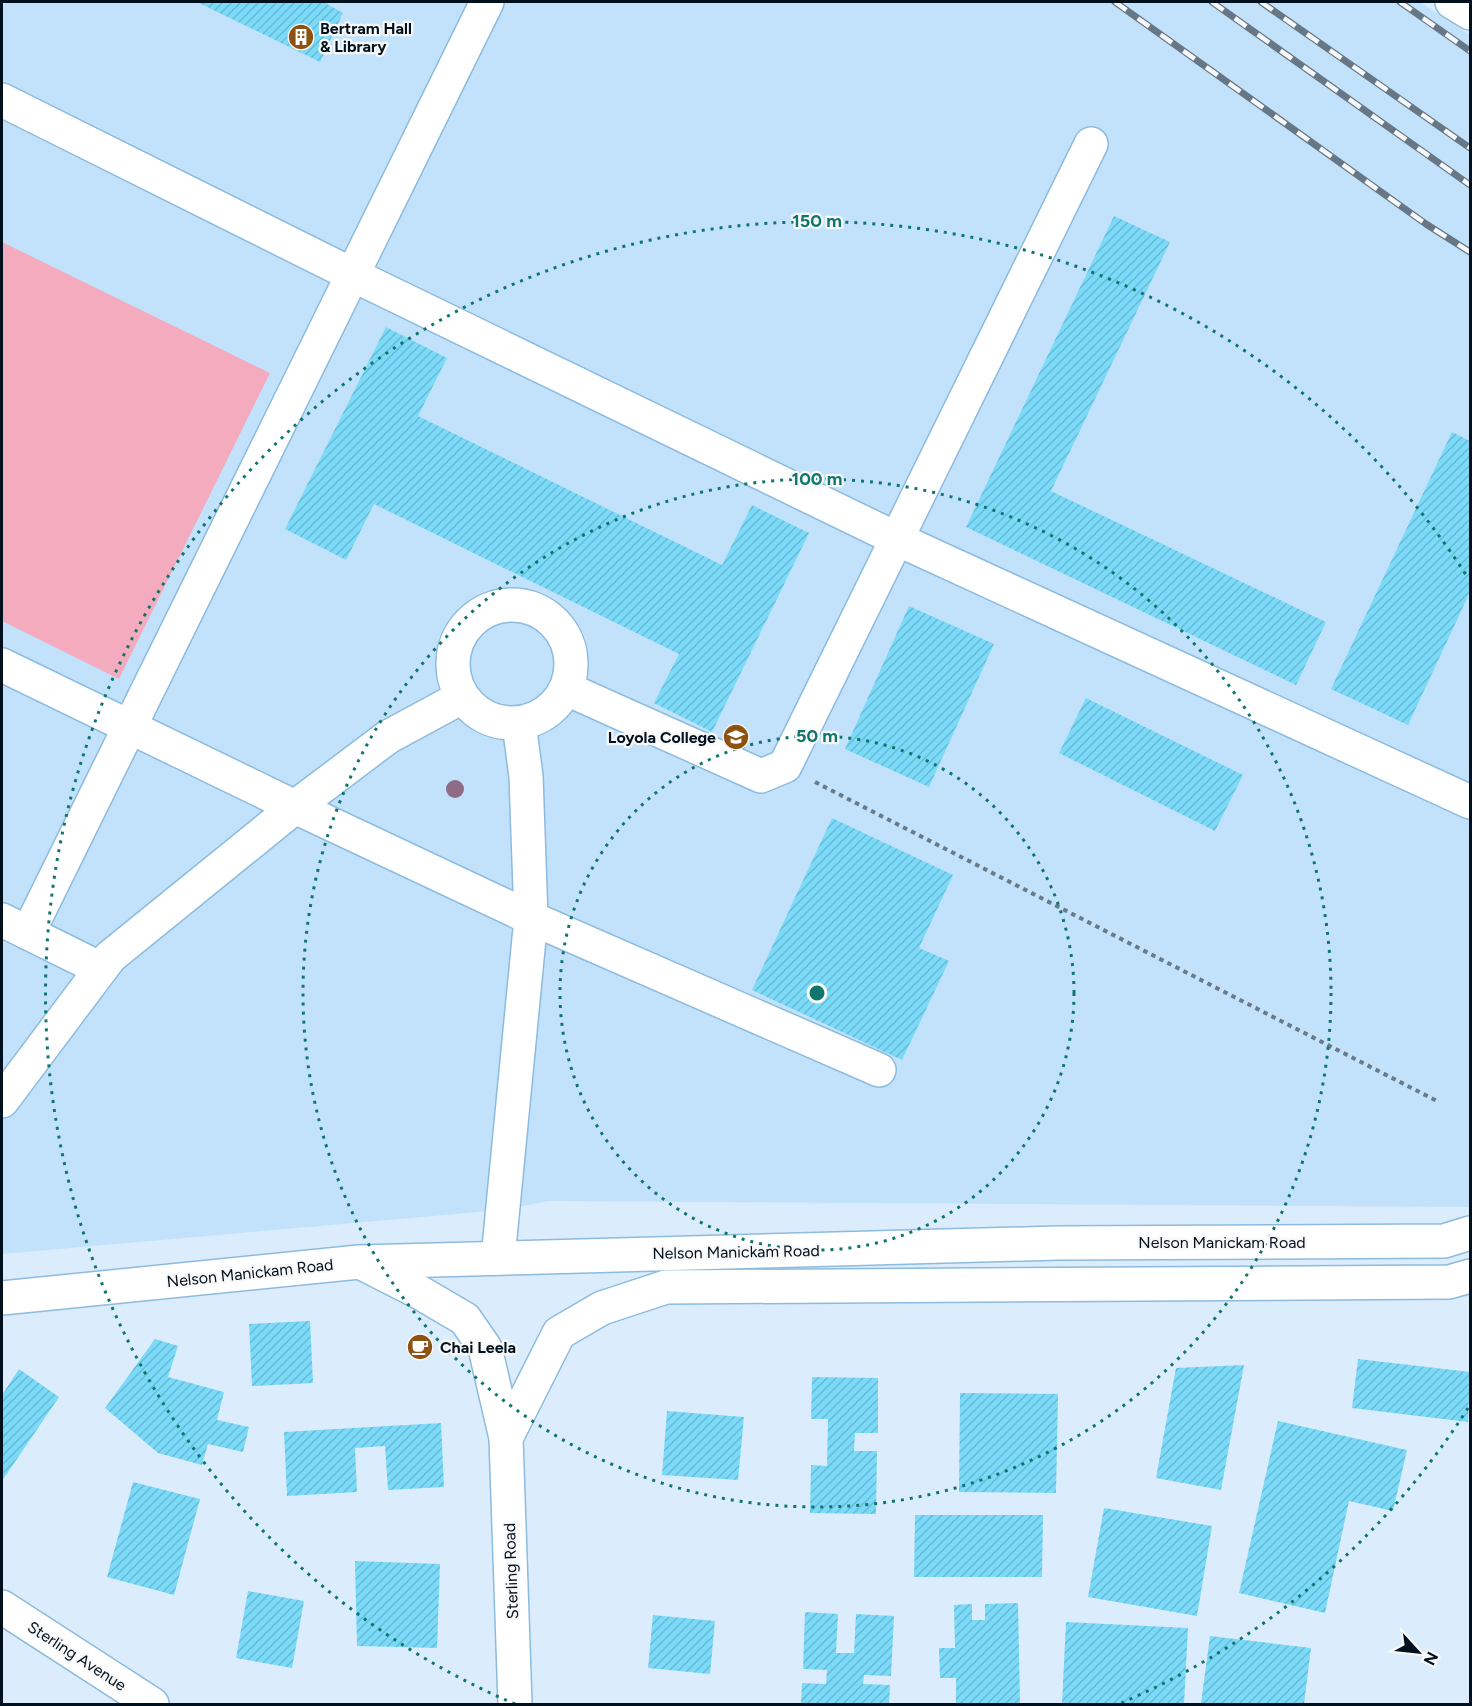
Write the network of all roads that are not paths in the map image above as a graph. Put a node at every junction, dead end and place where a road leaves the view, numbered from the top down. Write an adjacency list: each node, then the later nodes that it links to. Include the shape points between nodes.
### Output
1 (488, 2): 6 (main road)
2 (1452, 2): 3 (main road)
3 (1470, 13)
4 (2, 100): 6 (main road)
5 (1091, 144): 7 (main road)
6 (353, 275): 7 (main road); 12 (main road)
7 (897, 539): 9 (main road, via 785,766 761,776); 13 (main road)
8 (2, 665): 12 (main road)
9 (567, 689): 10 (main road, via 571,651 552,618 536,608 498,605 466,625 457,642 453,661); 11 (main road, via 539,717)
10 (462, 697): 11 (main road, via 477,712 497,722); 14 (main road, via 388,737)
11 (519, 724): 15 (main road, via 526,776)
12 (129, 727): 14 (main road); 16 (main road)
13 (1470, 802)
14 (295, 807): 15 (main road); 17 (main road, via 110,957)
15 (531, 918): 18 (main road); 21 (main road)
16 (15, 926): 17 (main road)
17 (101, 969): 19 (main road)
18 (879, 1070)
19 (2, 1101)
20 (1470, 1233): 21 (main road, Nelson Manickam Road, via 1444,1241 1058,1243)
21 (498, 1258): 22 (main road, Nelson Manickam Road)
22 (359, 1262): 24 (main road, Nelson Manickam Road); 25 (main road, Sterling Road, via 465,1319 485,1347)
23 (1470, 1276): 25 (main road, Nelson Manickam Road, via 1449,1282 666,1287 602,1308 559,1333)
24 (2, 1298)
25 (506, 1438): 28 (main road, Sterling Road)
26 (2, 1607): 27 (main road, Sterling Avenue)
27 (152, 1704)
28 (515, 1704)

